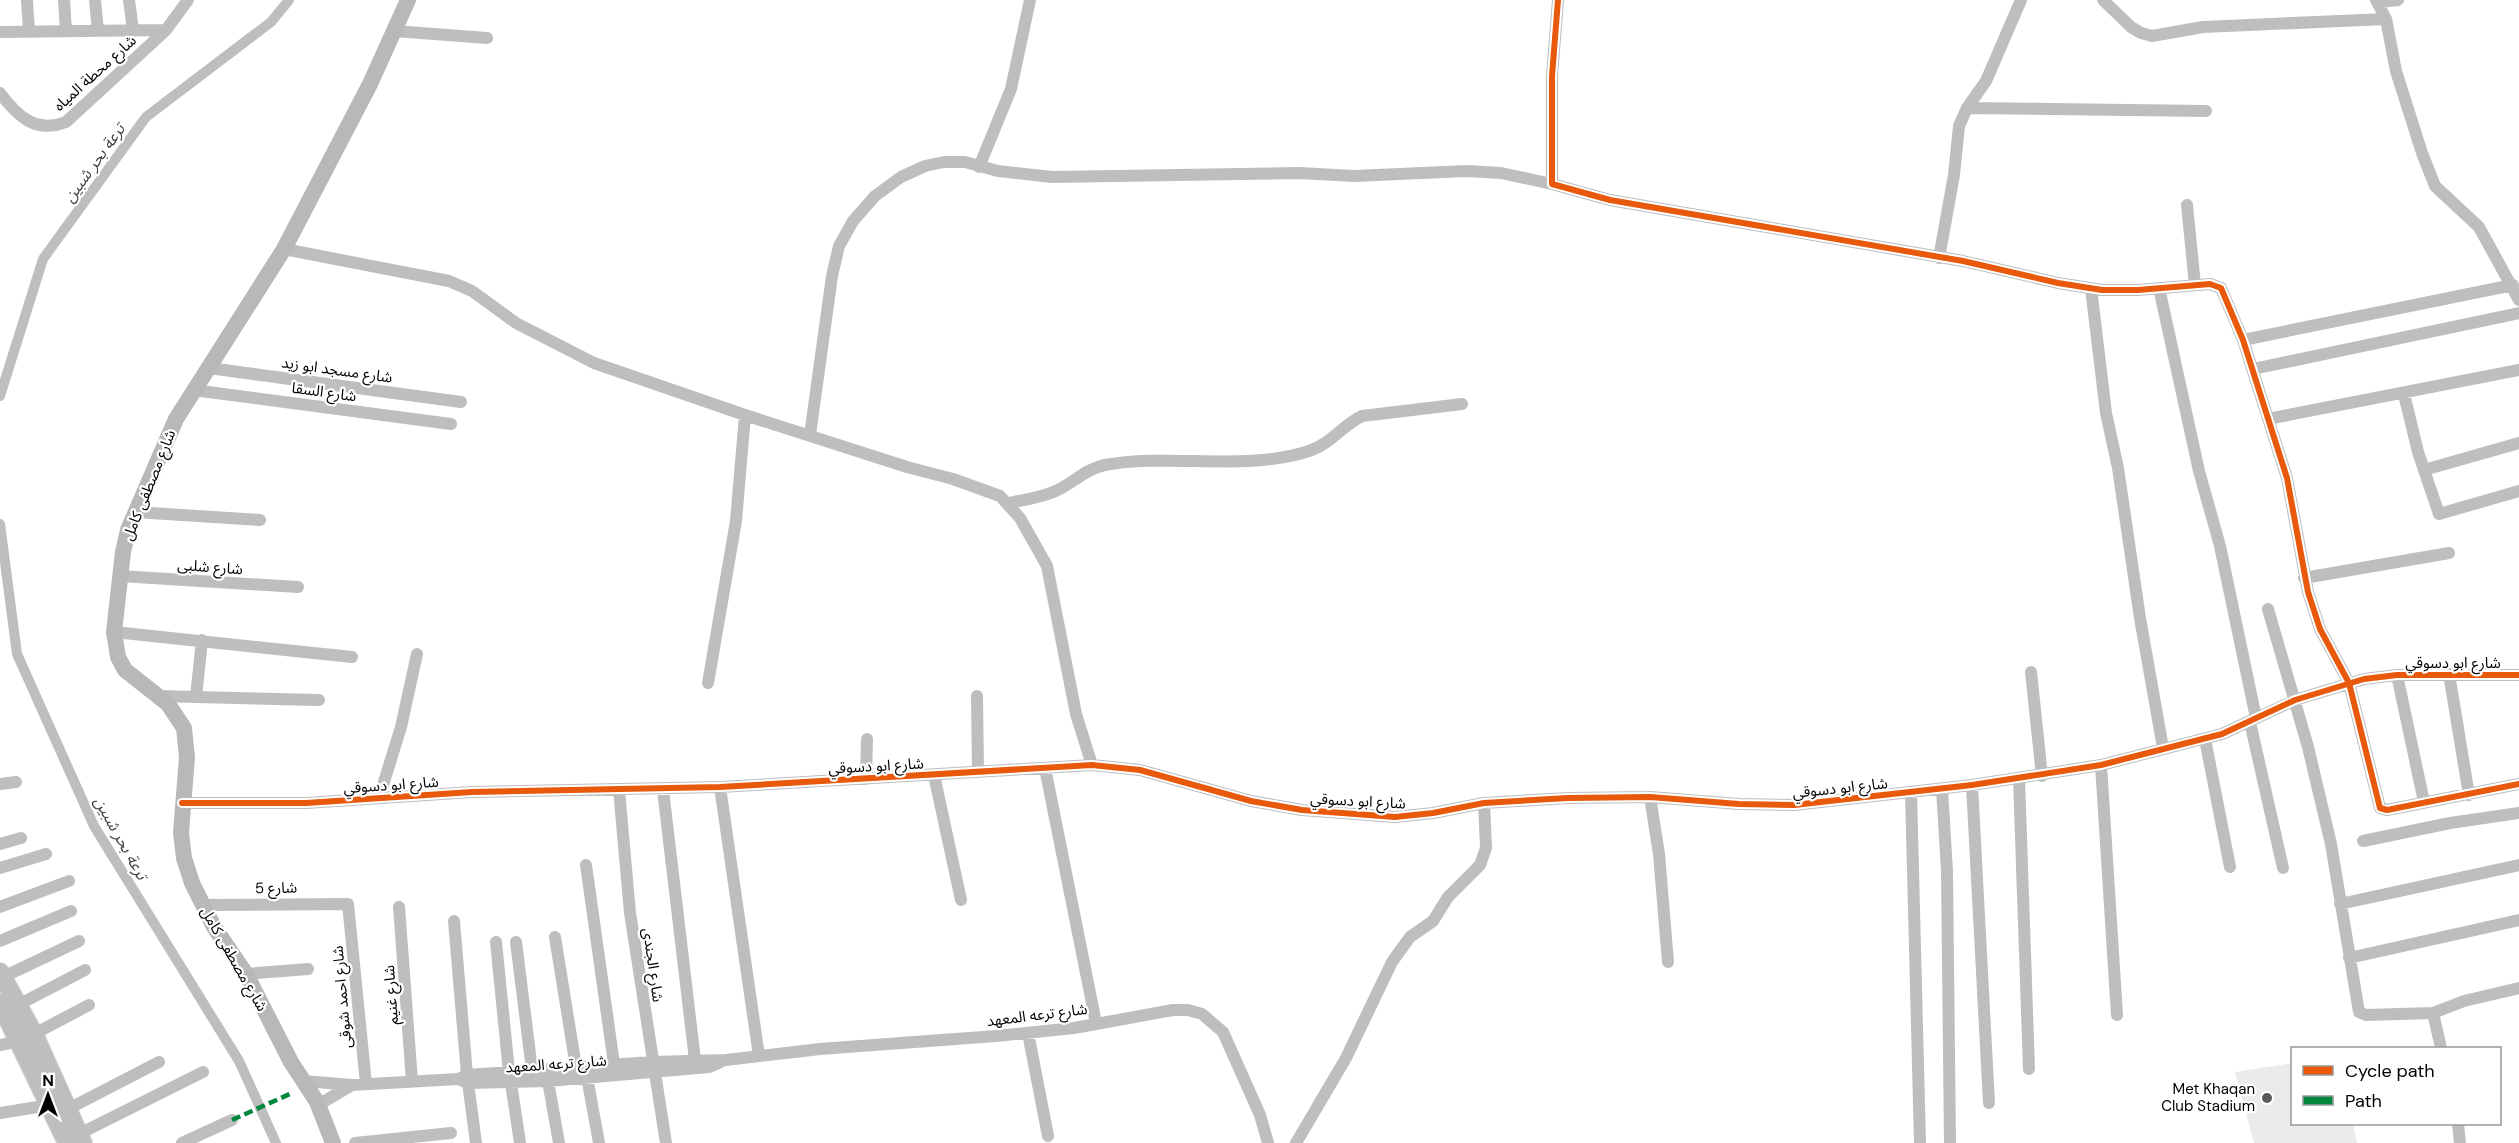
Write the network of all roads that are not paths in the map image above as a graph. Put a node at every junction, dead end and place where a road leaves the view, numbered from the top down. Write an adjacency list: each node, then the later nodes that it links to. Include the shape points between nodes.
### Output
1 (27, 0): 20 (street)
2 (64, 0): 16 (street)
3 (94, 0): 17 (street)
4 (129, 0): 14 (street)
5 (188, 0): 15 (street, شارع محطة المياه)
6 (408, 0): 18 (main road, شارع مصطفى كامل)
7 (1030, 0): 26 (street, via 1011,89)
8 (1558, 0): 27 (street, via 1552,86)
9 (2021, 0): 24 (street, via 1986,81)
10 (2103, 0): 13 (street, via 2131,27 2152,36 2203,27)
11 (2398, 0): 12 (street)
12 (2377, 1): 13 (street)
13 (2386, 19): 32 (street, via 2396,71 2435,186 2479,227)
14 (133, 30): 15 (street); 17 (street)
15 (166, 30): 23 (street, شارع محطة المياه, via 66,122 50,126 33,124)
16 (66, 31): 17 (street); 20 (street)
17 (98, 31)
18 (394, 31): 21 (street); 29 (main road, شارع مصطفى كامل)
19 (0, 32): 20 (street)
20 (28, 32)
21 (487, 38)
22 (0, 93): 23 (street, شارع محطة المياه)
23 (5, 106)
24 (1967, 108): 25 (street); 30 (street, via 1959,126)
25 (2206, 111)
26 (979, 167): 27 (street, via 1052,177 1354,176 1467,171); 48 (street, via 965,162 925,166 875,196 853,221 839,246 832,276)
27 (1552, 184): 30 (street, via 1610,200)
28 (2187, 205): 31 (street)
29 (284, 249): 38 (main road, شارع مصطفى كامل); 45 (street, via 449,281 472,291 516,323 594,363)
30 (1939, 258): 33 (street)
31 (2195, 285): 34 (street); 37 (street, via 2221,288)
32 (2513, 285): 35 (street); 37 (street)
33 (2091, 288): 34 (street); 78 (street, via 2106,413)
34 (2159, 288): 75 (street, via 2199,471 2220,546)
35 (2519, 300)
36 (2519, 312): 39 (street)
37 (2243, 339): 39 (street)
38 (209, 368): 41 (main road, شارع مصطفى كامل); 43 (street, شارع مسجد ابو زيد)
39 (2253, 369): 46 (street)
40 (2519, 370): 42 (street)
41 (193, 390): 47 (street, شارع السقا); 53 (main road, شارع مصطفى كامل)
42 (2404, 394): 46 (street); 50 (street)
43 (461, 402)
44 (1462, 404): 52 (street, via 1362,416 1319,447 1296,455 1101,466 1054,492)
45 (745, 415): 48 (street); 68 (street, via 736,521)
46 (2268, 419): 57 (street, via 2293,501)
47 (451, 424)
48 (810, 435): 52 (street, via 988,490)
49 (2519, 443): 50 (street)
50 (2424, 470): 51 (street, via 2436,511 2442,514)
51 (2519, 491)
52 (1009, 503): 79 (street, via 1047,566 1076,714)
53 (135, 512): 54 (street); 56 (main road, شارع مصطفى كامل)
54 (260, 520)
55 (2449, 553): 57 (street)
56 (120, 576): 58 (street, شارع شلبى); 60 (main road, شارع مصطفى كامل)
57 (2304, 578): 69 (street, via 2320,628)
58 (298, 587)
59 (2268, 609): 74 (street)
60 (114, 632): 61 (street); 70 (main road, شارع مصطفى كامل, via 118,657 125,670)
61 (202, 640): 63 (street); 72 (street)
62 (417, 654): 98 (street)
63 (352, 657)
64 (2031, 672): 84 (street)
65 (2449, 674): 66 (street, شارع ابو دسوقي); 67 (street, شارع ابو دسوقي); 96 (street)
66 (2397, 675): 69 (street, شارع ابو دسوقي); 99 (street)
67 (2519, 675)
68 (708, 683)
69 (2349, 683): 74 (street, شارع ابو دسوقي); 99 (street, via 2380,808)
70 (157, 696): 72 (street); 100 (main road, شارع مصطفى كامل, via 178,715 184,728 187,743)
71 (977, 696): 82 (street)
72 (196, 697): 73 (street)
73 (319, 699)
74 (2295, 699): 75 (street, شارع ابو دسوقي); 114 (street, via 2323,810)
75 (2253, 720): 77 (street, شارع ابو دسوقي); 111 (street)
76 (867, 739): 85 (street)
77 (2205, 739): 78 (street, شارع ابو دسوقي); 109 (street)
78 (2163, 748): 80 (street, شارع ابو دسوقي)
79 (1092, 765): 81 (street, شارع ابو دسوقي); 101 (street, شارع ابو دسوقي, via 1130,767 1251,801 1302,810 1395,817)
80 (2101, 765): 84 (street, شارع ابو دسوقي); 137 (street)
81 (1045, 768): 82 (street, شارع ابو دسوقي); 138 (street)
82 (978, 772): 83 (street, شارع ابو دسوقي)
83 (934, 775): 85 (street, شارع ابو دسوقي); 113 (street)
84 (2042, 776): 86 (street, شارع ابو دسوقي)
85 (866, 779): 91 (street, شارع ابو دسوقي)
86 (2019, 779): 90 (street, شارع ابو دسوقي); 151 (street)
87 (16, 782): 88 (street)
88 (0, 784)
89 (2519, 784): 96 (street)
90 (1972, 785): 93 (street, شارع ابو دسوقي); 162 (street)
91 (720, 787): 92 (street, شارع ابو دسوقي); 143 (street)
92 (663, 789): 94 (street, شارع ابو دسوقي); 144 (street)
93 (1942, 789): 95 (street, شارع ابو دسوقي); 182 (street, via 1947,871)
94 (619, 790): 98 (street, شارع ابو دسوقي); 149 (street, شارع الجندى, via 630,913)
95 (1911, 792): 97 (street, شارع ابو دسوقي, via 1794,805); 181 (street)
96 (2469, 795): 99 (street)
97 (1650, 797): 101 (street, شارع ابو دسوقي); 128 (street)
98 (380, 798): 100 (street, شارع ابو دسوقي, via 276,804)
99 (2424, 802)
100 (182, 803): 115 (main road, شارع مصطفى كامل, via 184,858)
101 (1484, 803): 180 (street, via 1486,848 1480,865 1448,897 1433,921 1410,937 1392,962 1346,1058)
102 (2519, 813): 104 (street)
103 (21, 838): 105 (street)
104 (2363, 842)
105 (0, 844)
106 (46, 854): 110 (street)
107 (586, 865): 147 (street)
108 (2519, 865): 114 (street)
109 (2230, 867)
110 (0, 868)
111 (2283, 868)
112 (69, 881): 117 (street)
113 (961, 900)
114 (2340, 904): 127 (street)
115 (201, 905): 116 (street, شارع 5, via 343,902); 131 (main road, شارع مصطفى كامل)
116 (349, 906): 160 (street, شارع احمد شوقى)
117 (0, 907)
118 (399, 907): 158 (street, شارع غنيم)
119 (71, 911): 123 (street)
120 (2519, 920): 127 (street)
121 (454, 921): 156 (street)
122 (555, 937): 148 (street)
123 (0, 941)
124 (79, 941): 132 (street)
125 (496, 942): 154 (street)
126 (516, 942): 150 (street)
127 (2349, 958): 136 (street, via 2361,1014)
128 (1668, 962)
129 (308, 969): 131 (street)
130 (85, 970): 134 (street)
131 (246, 974): 157 (main road, شارع مصطفى كامل)
132 (1, 975): 134 (main road)
133 (2519, 988): 136 (street)
134 (9, 1004): 140 (main road)
135 (89, 1005): 140 (street)
136 (2433, 1013): 142 (street)
137 (2117, 1014)
138 (1096, 1023): 139 (street, شارع ترعه المعهد); 179 (street, شارع ترعه المعهد, via 1173,1010 1188,1010 1214,1022 1228,1043)
139 (1028, 1033): 143 (street, شارع ترعه المعهد); 169 (street)
140 (27, 1038): 141 (street); 164 (main road)
141 (0, 1045)
142 (2441, 1047)
143 (759, 1056): 145 (street, شارع ترعه المعهد)
144 (695, 1059): 145 (street, شارع ترعه المعهد); 149 (street, شارع ترعه المعهد)
145 (726, 1059): 149 (street, شارع ترعه المعهد, via 709,1067)
146 (159, 1062): 164 (street)
147 (614, 1064): 148 (street, شارع ترعه المعهد); 149 (street, شارع ترعه المعهد)
148 (576, 1067): 153 (street, شارع ترعه المعهد)
149 (652, 1067): 155 (street, شارع ترعه المعهد); 178 (street, شارع الجندى)
150 (532, 1070): 153 (street, شارع ترعه المعهد); 154 (street, شارع ترعه المعهد)
151 (2029, 1070)
152 (203, 1072): 170 (street)
153 (562, 1074): 155 (street, شارع ترعه المعهد); 159 (street, شارع ترعه المعهد)
154 (510, 1077): 156 (street, شارع ترعه المعهد); 159 (street, شارع ترعه المعهد); 175 (street)
155 (586, 1077): 177 (street)
156 (465, 1079): 158 (street, شارع ترعه المعهد); 174 (street)
157 (304, 1081): 161 (street, شارع ترعه المعهد); 163 (main road, شارع مصطفى كامل)
158 (412, 1081): 160 (street, شارع ترعه المعهد)
159 (548, 1081): 176 (street)
160 (366, 1084): 161 (street, شارع ترعه المعهد)
161 (352, 1086): 163 (street, شارع ترعه المعهد)
162 (1989, 1103)
163 (318, 1105): 172 (main road, شارع مصطفى كامل)
164 (59, 1107): 165 (street); 170 (main road)
165 (0, 1113)
166 (232, 1120): 171 (street)
167 (2458, 1125): 183 (street)
168 (451, 1133): 173 (street)
169 (1048, 1136)
170 (77, 1140)
171 (182, 1143)
172 (333, 1143)
173 (356, 1143)
174 (476, 1143)
175 (520, 1143)
176 (560, 1143)
177 (599, 1143)
178 (666, 1143)
179 (1268, 1143)
180 (1296, 1143)
181 (1920, 1143)
182 (1950, 1143)
183 (2460, 1143)

